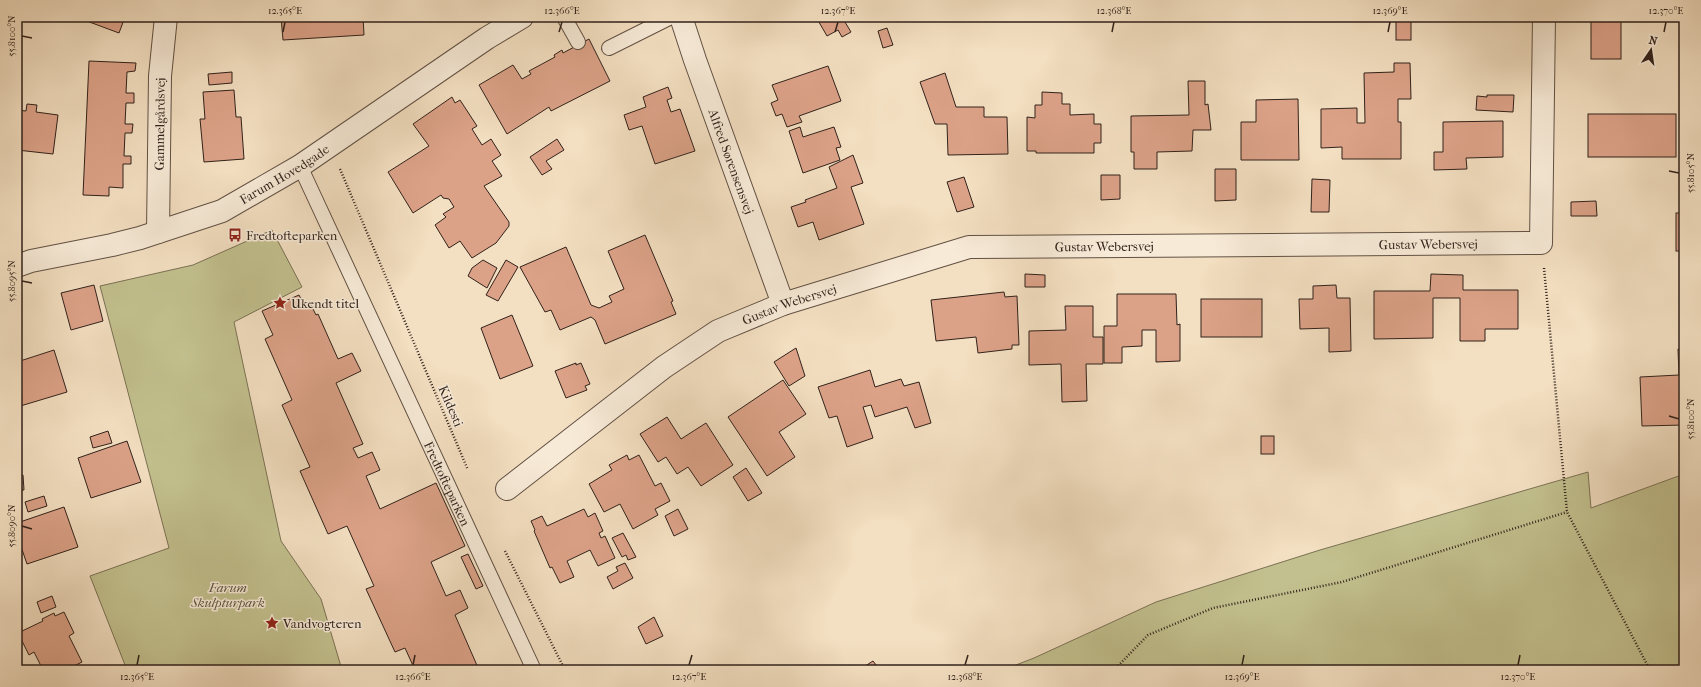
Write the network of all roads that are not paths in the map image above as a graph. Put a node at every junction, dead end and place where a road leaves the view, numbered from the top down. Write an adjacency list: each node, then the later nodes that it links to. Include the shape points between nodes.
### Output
1 (166, 17): 10 (street, Gammelgårdsvej, via 160,76)
2 (522, 17): 9 (street, Farum Hovedgade, via 487,38)
3 (564, 17): 7 (lane)
4 (671, 17): 8 (lane)
5 (681, 17): 12 (street, Alfred Sørensensvej)
6 (1544, 17): 12 (street, Gustav Webersvej, via 1542,243 969,247)
7 (578, 42)
8 (609, 48)
9 (300, 166): 10 (street, Farum Hovedgade, via 222,212); 14 (lane, Fredtofteparken)
10 (158, 232): 11 (street, Farum Hovedgade)
11 (17, 266)
12 (783, 304): 13 (street, Gustav Webersvej, via 718,331 664,367)
13 (507, 489)
14 (534, 670)

